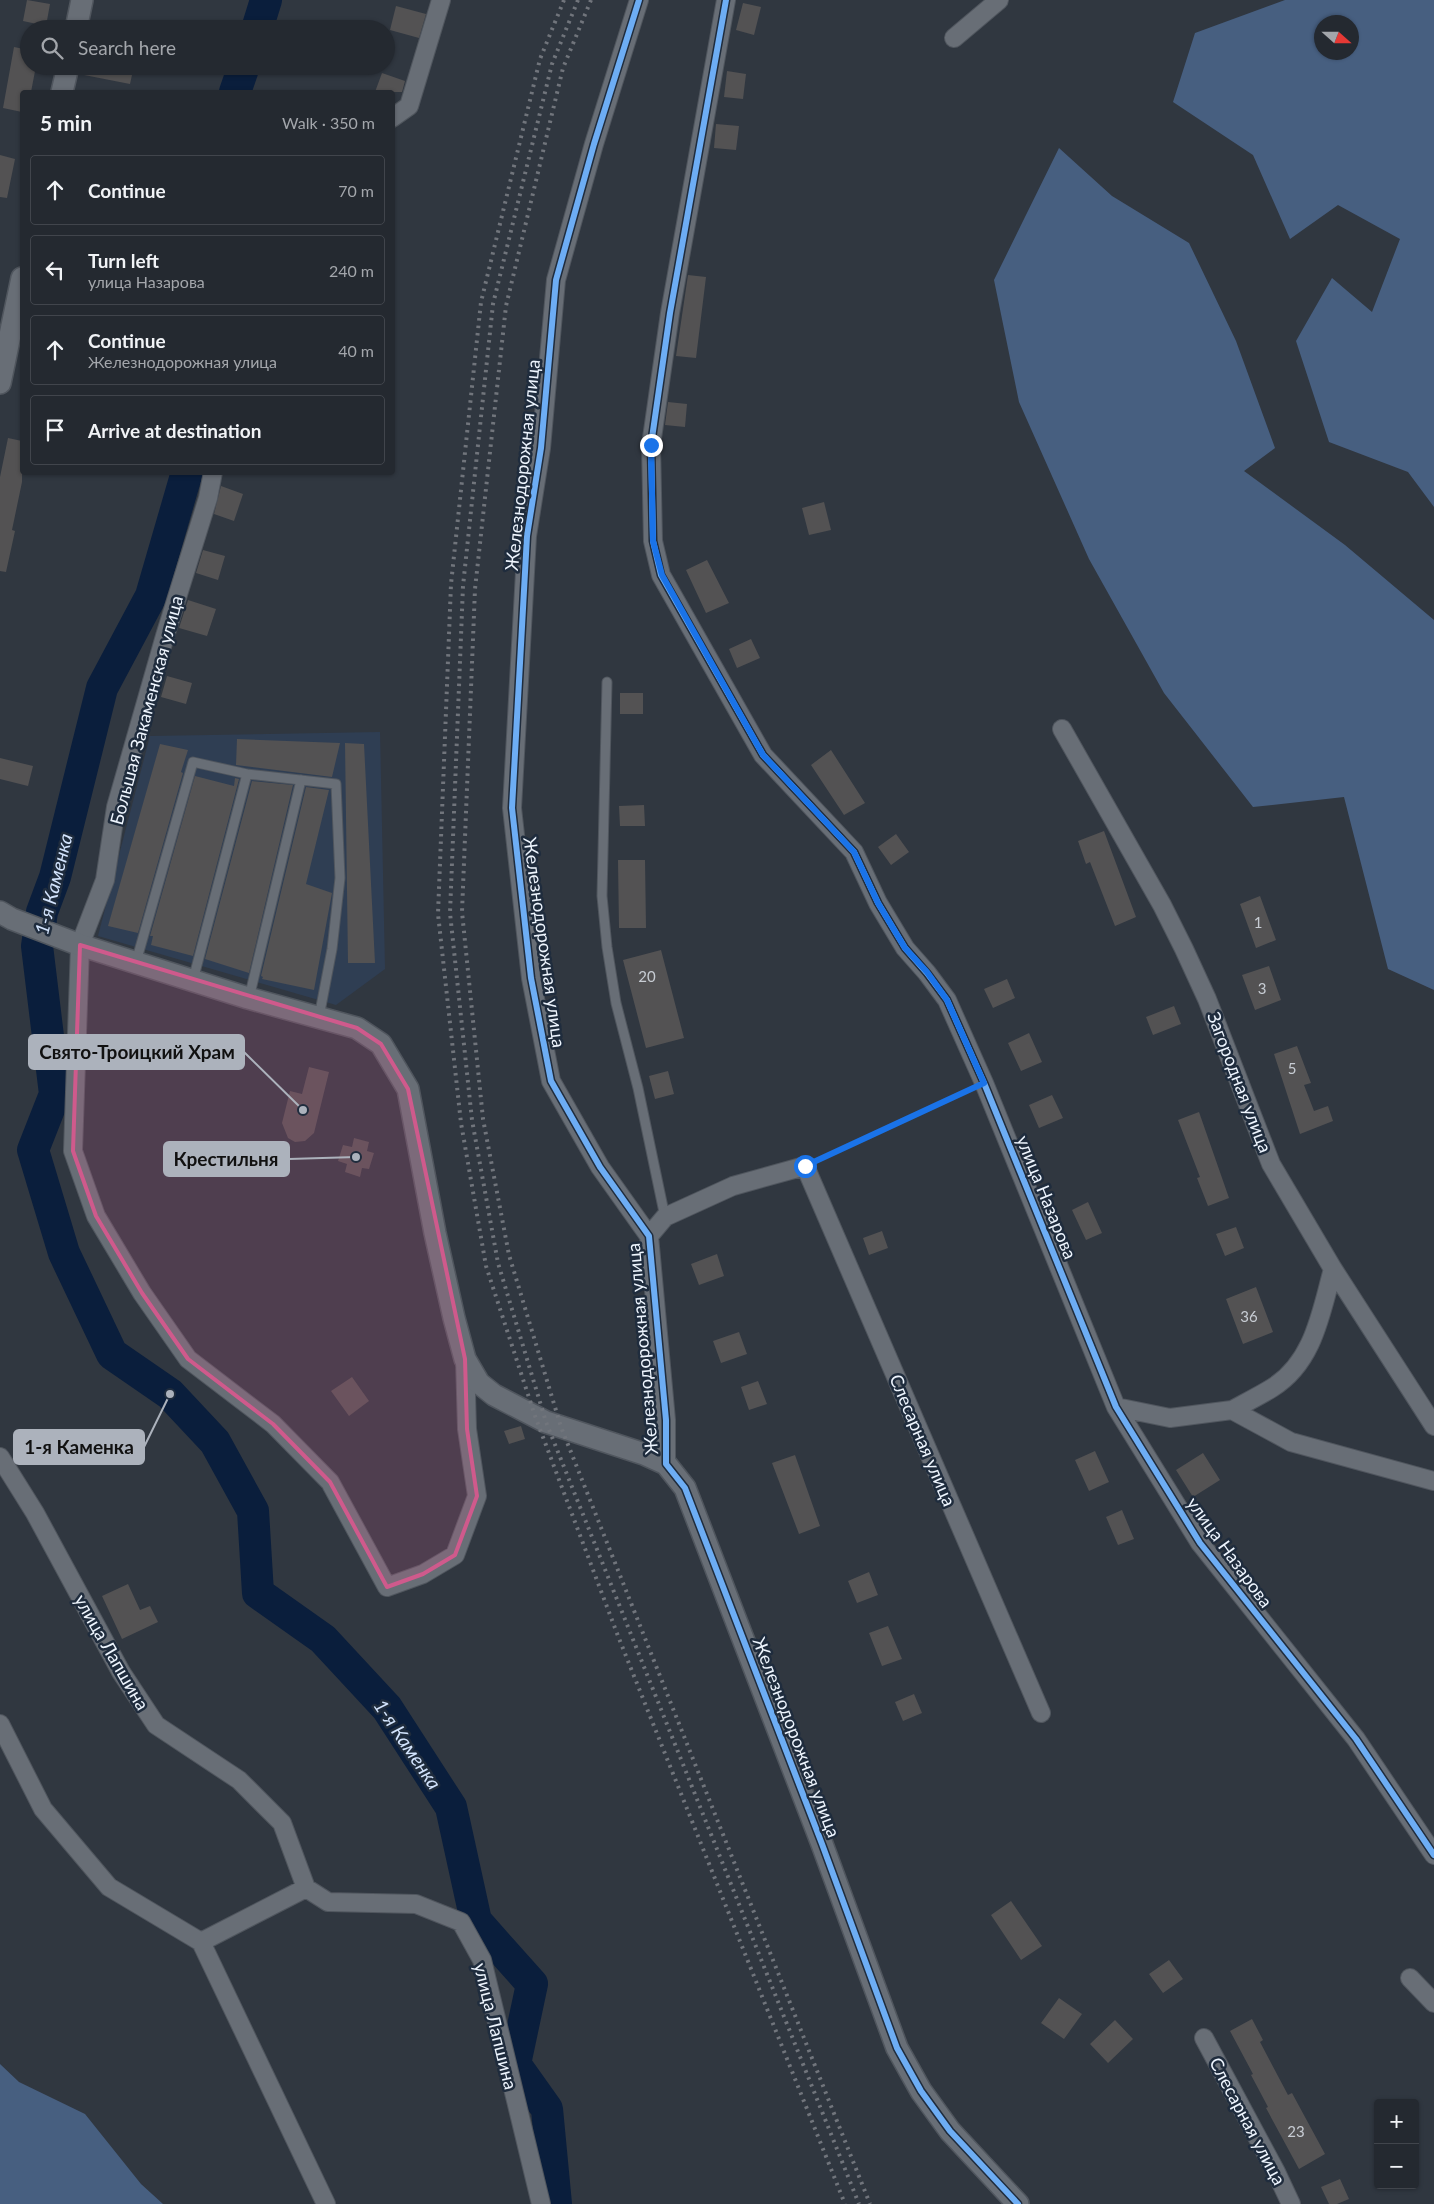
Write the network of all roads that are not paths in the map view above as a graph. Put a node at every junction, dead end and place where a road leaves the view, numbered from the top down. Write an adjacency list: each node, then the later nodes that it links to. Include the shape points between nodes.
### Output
1 (82, 0): 6 (street)
2 (441, 0): 10 (street, via 409,106)
3 (639, 0): 25 (street, Железнодорожная улица, via 556,280 541,448 527,536 512,808 531,978 551,1081 600,1167)
4 (726, 0): 28 (street, улица Назарова, via 670,313 651,445 653,541 662,575 763,755 854,852 878,903 905,948 947,1000)
5 (999, 0): 7 (street)
6 (78, 20)
7 (954, 38)
8 (66, 75): 9 (street)
9 (62, 90)
10 (395, 116)
11 (20, 288): 12 (street)
12 (0, 383)
13 (213, 475): 19 (street, Большая Закаменская улица, via 116,806 105,880)
14 (607, 682): 24 (lane, via 602,896 607,947 616,1004 638,1088)
15 (1062, 729): 26 (street, Загородная улица, via 1184,949 1207,999 1271,1164)
16 (247, 774): 17 (lane); 20 (lane, via 193,762); 21 (lane)
17 (301, 780): 22 (lane); 23 (lane, via 336,784 340,878 332,949)
18 (6, 915): 19 (street)
19 (80, 945): 20 (street); 27 (street, Большая Закаменская улица, via 73,1151 96,1216 142,1293 188,1359 273,1424 330,1482 386,1587 423,1574 455,1555 477,1496 467,1429)
20 (136, 962): 21 (street)
21 (193, 980): 22 (street)
22 (248, 998): 23 (street)
23 (319, 1018): 27 (street, via 357,1028 381,1044 408,1089 435,1233)
24 (665, 1217): 25 (street); 34 (street, Слесарная улица, via 733,1186 805,1166)
25 (649, 1236): 32 (street, Железнодорожная улица, via 666,1420)
26 (1333, 1269): 29 (street, via 1313,1341 1295,1368 1274,1387); 30 (street, Загородная улица)
27 (465, 1359): 32 (street, via 479,1383 510,1404 546,1422)
28 (1116, 1407): 29 (street, via 1170,1418); 36 (street, улица Назарова, via 1200,1542 1356,1739)
29 (1232, 1410): 33 (street, via 1290,1442)
30 (1434, 1426)
31 (0, 1457): 37 (street, улица Лапшина, via 35,1513 121,1672 156,1725 239,1780 282,1822)
32 (666, 1464): 44 (street, Железнодорожная улица, via 685,1488 897,2048 921,2091 950,2131)
33 (1434, 1481)
34 (1041, 1714)
35 (0, 1724): 38 (street, via 43,1809 109,1887)
36 (1434, 1855)
37 (306, 1888): 38 (street); 43 (street, улица Лапшина, via 328,1902 416,1904 461,1922 482,1960)
38 (201, 1942): 42 (street)
39 (1410, 1978): 40 (street)
40 (1434, 2003)
41 (1204, 2038): 45 (street, Слесарная улица)
42 (326, 2204)
43 (541, 2204)
44 (1018, 2204)
45 (1291, 2204)

